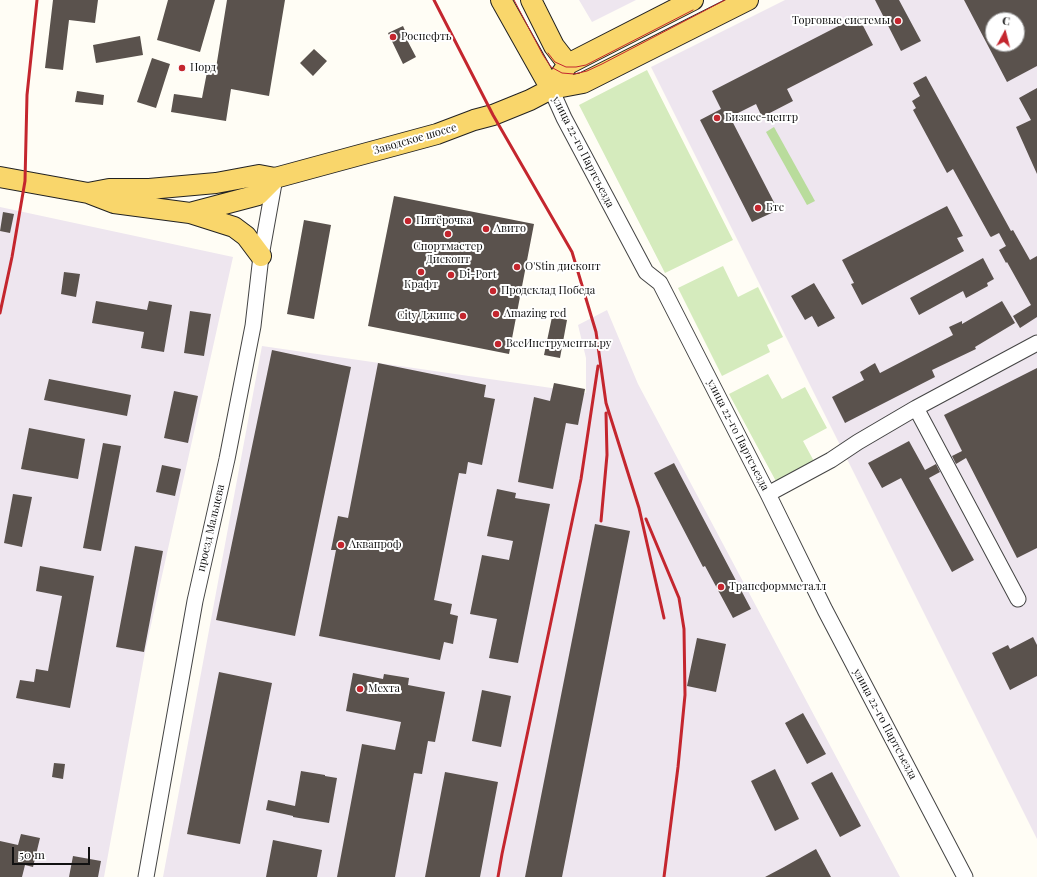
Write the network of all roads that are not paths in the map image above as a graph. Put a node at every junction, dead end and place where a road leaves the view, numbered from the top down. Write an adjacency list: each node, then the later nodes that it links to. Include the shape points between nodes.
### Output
1 (501, 0): 6 (main road, улица 22-го Партсъезда)
2 (531, 0): 5 (main road, via 554,46)
3 (693, 0): 5 (main road, Заводское шоссе)
4 (748, 0): 6 (main road, Заводское шоссе, via 583,83)
5 (568, 64): 6 (main road, Заводское шоссе)
6 (551, 89): 8 (main road, Заводское шоссе, via 493,115 437,134); 14 (street, улица 22-го Партсъезда, via 646,272 660,283)
7 (0, 177): 9 (main road, Заводское шоссе)
8 (275, 178): 9 (main road, Заводское шоссе, via 259,175 216,182 149,189 109,189); 10 (main road, Заводское шоссе, via 258,195); 11 (street, проезд Мальцева)
9 (88, 193): 10 (main road, Заводское шоссе, via 114,204)
10 (190, 213): 11 (main road, via 234,227 246,236)
11 (261, 256): 16 (street, проезд Мальцева, via 253,326 227,459 195,601)
12 (1037, 343): 13 (street)
13 (916, 408): 14 (street, via 831,460); 15 (street)
14 (768, 494): 17 (street, улица 22-го Партсъезда, via 825,610)
15 (1018, 599)
16 (146, 877)
17 (965, 877)

